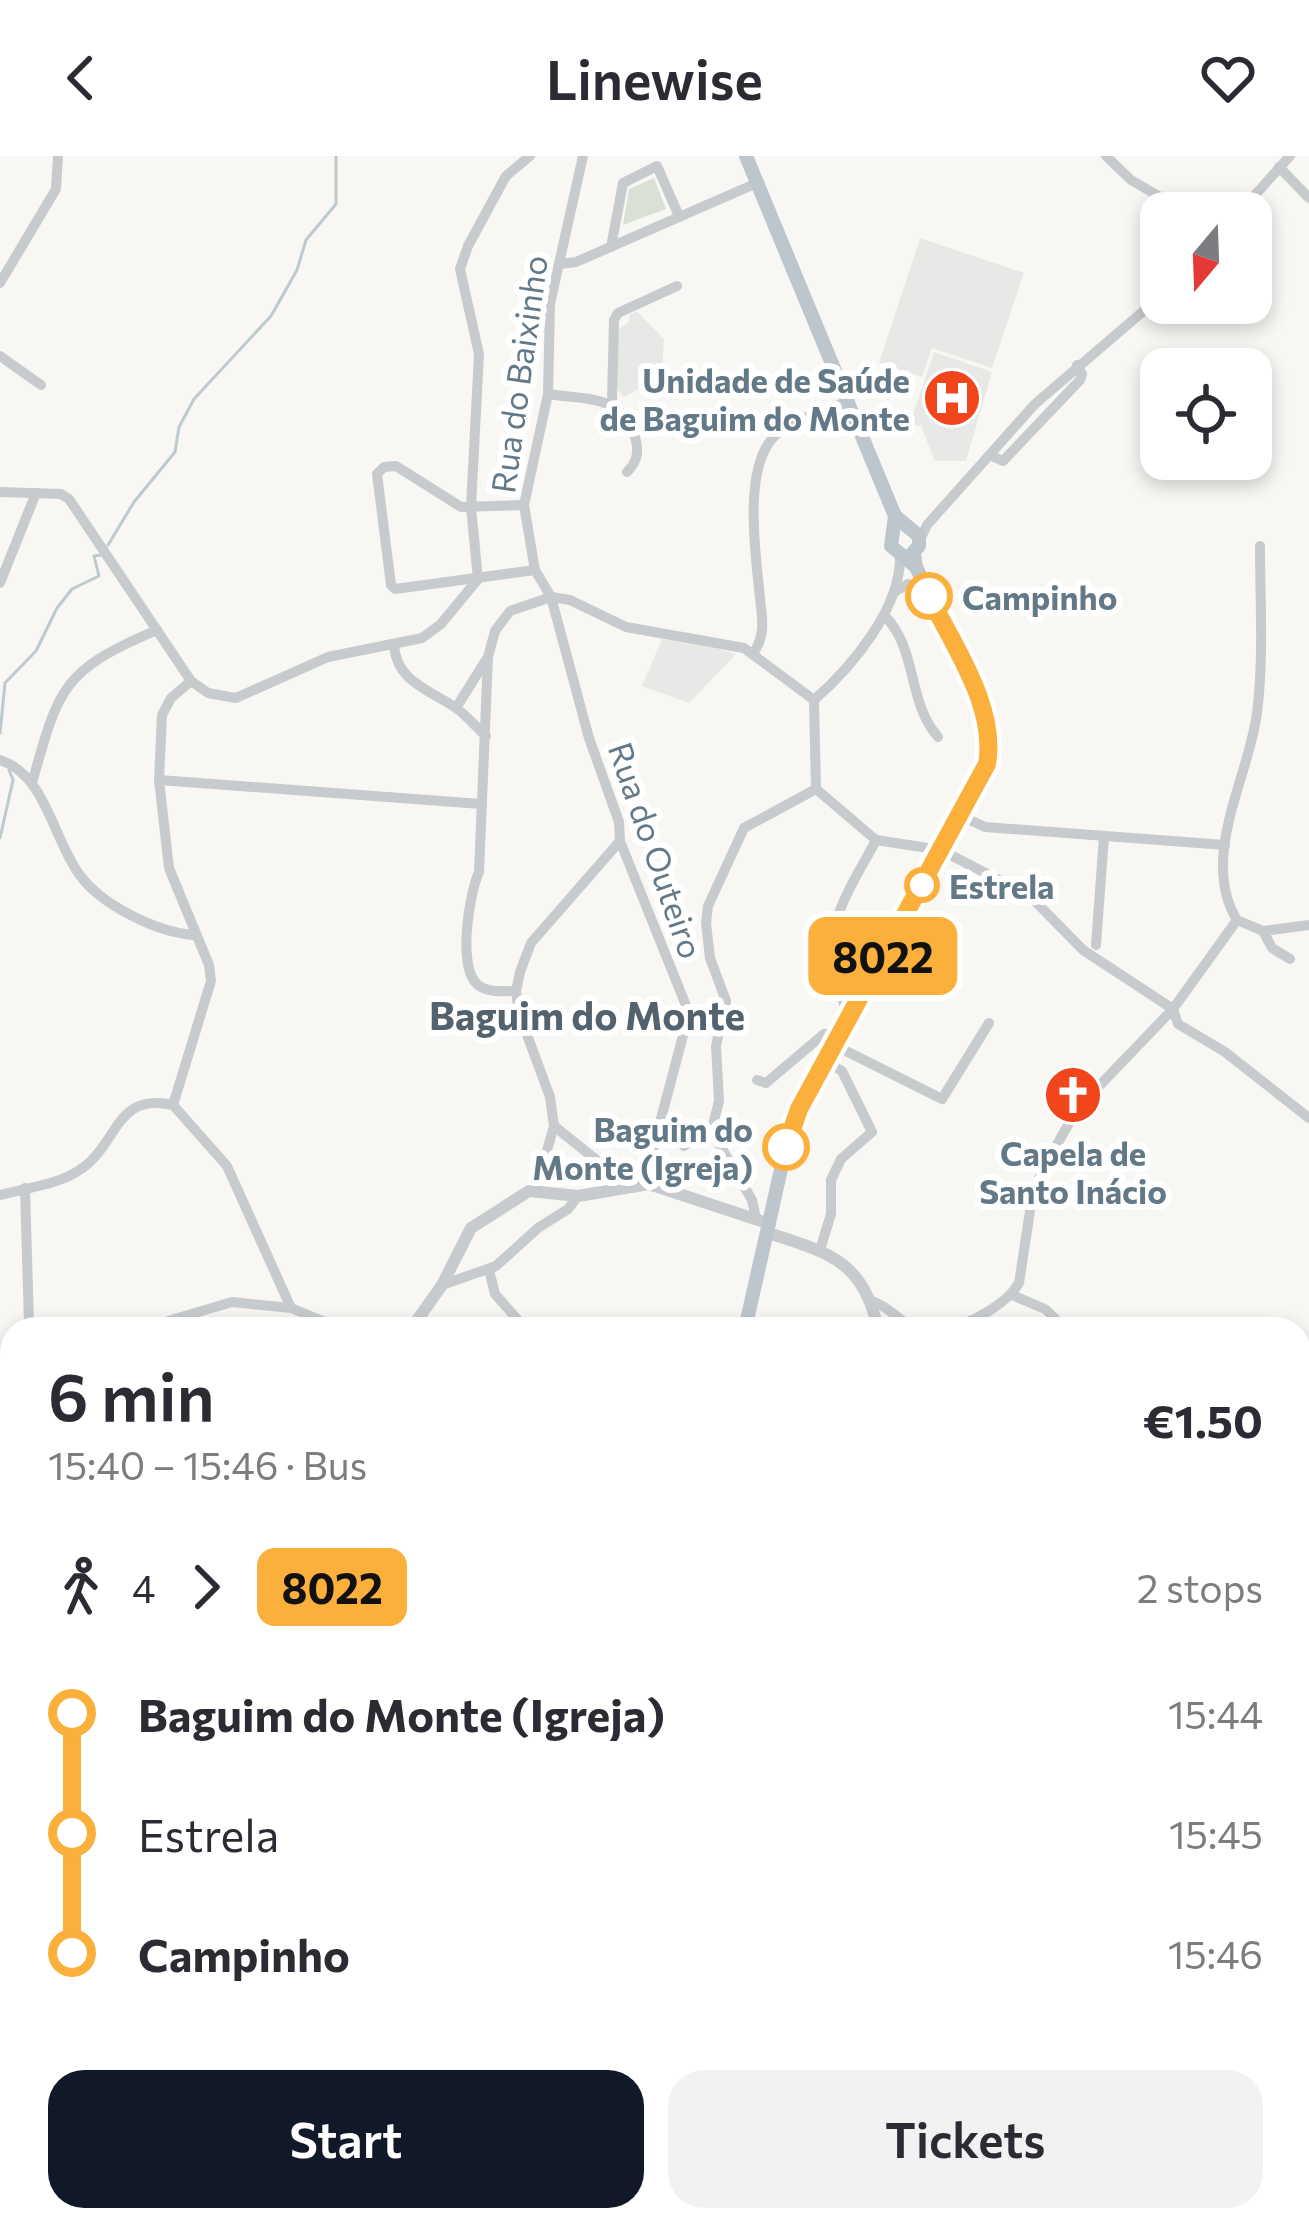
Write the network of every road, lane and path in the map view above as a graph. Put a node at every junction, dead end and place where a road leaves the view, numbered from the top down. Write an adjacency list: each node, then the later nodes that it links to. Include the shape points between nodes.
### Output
1 (58, 156): 15 (street, via 56,189)
2 (530, 156): 31 (street, via 506,176 460,269 479,354)
3 (583, 156): 14 (street, Rua do Baixinho)
4 (746, 156): 8 (main road)
5 (1106, 156): 9 (street)
6 (1290, 156): 7 (street)
7 (1279, 167): 10 (street); 11 (street)
8 (757, 183): 12 (street); 22 (main road)
9 (1152, 192)
10 (1257, 192)
11 (1309, 198)
12 (680, 216): 13 (street); 13 (street, via 656,166 623,183)
13 (611, 247): 14 (street)
14 (560, 264): 21 (street, Rua do Baixinho, via 550,304)
15 (2, 278)
16 (677, 286): 23 (street, via 614,320)
17 (1140, 313): 19 (street)
18 (0, 356): 20 (street)
19 (1077, 365): 24 (street); 25 (street, via 1082,377)
20 (41, 385)
21 (548, 394): 23 (street); 30 (street, Rua do Baixinho)
22 (848, 401): 32 (main road); 43 (street, via 778,433 765,451 753,519 763,629)
23 (612, 402): 27 (street, via 636,439 638,456)
24 (1035, 404): 25 (street); 26 (street)
25 (1047, 415): 26 (street, via 1004,460)
26 (990, 455): 32 (street)
27 (627, 472)
28 (0, 492): 29 (street)
29 (36, 493): 36 (street); 41 (street, via 62,494 75,505)
30 (524, 505): 31 (street); 34 (street, Rua do Baixinho)
31 (471, 507): 35 (street); 35 (street, via 396,466 376,475 391,585)
32 (909, 540): 37 (street); 38 (main road)
33 (1260, 546): 59 (street, via 1258,707)
34 (535, 570): 35 (street); 39 (street, Rua do Baixinho)
35 (478, 579): 42 (street, via 432,632)
36 (0, 584)
37 (896, 591): 38 (street, via 908,584); 40 (street)
38 (927, 591): 55 (main road, via 990,732 987,764)
39 (551, 597): 43 (street, via 626,627); 44 (street, via 510,611); 58 (street, Rua do Outeiro)
40 (885, 616): 46 (street); 49 (street, via 902,639)
41 (157, 630): 45 (street); 52 (street, via 103,653 71,680)
42 (394, 646): 45 (street, via 328,657 236,698); 47 (street, via 403,672)
43 (754, 652): 46 (street)
44 (488, 657): 47 (street); 48 (street)
45 (191, 681): 51 (street, via 162,715)
46 (814, 700): 53 (street)
47 (456, 708): 48 (street)
48 (486, 736): 54 (street)
49 (938, 737)
50 (0, 760): 52 (street)
51 (159, 780): 54 (street); 64 (street, via 170,868)
52 (32, 783): 64 (street, via 87,883 130,913)
53 (816, 789): 57 (street); 77 (street, via 744,828 708,906 710,958 726,1001)
54 (481, 804): 67 (street, via 469,969 480,987)
55 (959, 815): 56 (street, via 985,827); 60 (main road)
56 (1104, 836): 59 (street); 65 (street)
57 (876, 840): 60 (street); 70 (street, via 838,914)
58 (620, 841): 67 (street, via 531,943); 75 (street, Rua do Outeiro, via 688,1013)
59 (1225, 845): 61 (street, via 1228,905)
60 (941, 850): 68 (street, via 1030,896 1083,950); 70 (main road)
61 (1237, 920): 63 (street); 68 (street)
62 (1309, 926): 63 (street)
63 (1263, 931): 66 (street)
64 (194, 935): 73 (street, via 211,982)
65 (1096, 945)
66 (1290, 958)
67 (516, 991): 76 (street)
68 (1173, 1009): 74 (street, via 1178,1024); 88 (street, via 1077,1109 1058,1140 1032,1198)
69 (989, 1023): 70 (street, via 942,1099)
70 (841, 1032): 71 (main road); 72 (street, via 824,1034 766,1083)
71 (825, 1061): 84 (main road, via 789,1134); 85 (street, via 842,1071 872,1132 841,1159 831,1180)
72 (757, 1080)
73 (173, 1105): 80 (street, via 134,1106 80,1170); 90 (street, via 227,1166)
74 (1309, 1118)
75 (662, 1120): 77 (street, via 684,1146); 78 (street, Rua do Outeiro)
76 (554, 1126): 78 (street, via 614,1174); 81 (street)
77 (710, 1136): 84 (street)
78 (649, 1164): 79 (street, Rua do Outeiro)
79 (649, 1184): 83 (street); 84 (street)
80 (25, 1188): 82 (street); 91 (street)
81 (536, 1189): 83 (street); 87 (street, via 472,1228)
82 (0, 1196)
83 (578, 1196): 86 (street)
84 (765, 1225): 85 (street); 96 (main road)
85 (820, 1250): 89 (street, via 859,1277)
86 (489, 1270): 87 (street); 95 (street, via 495,1294)
87 (442, 1285): 94 (street)
88 (1012, 1295): 99 (street); 100 (street)
89 (872, 1301): 97 (street); 98 (street)
90 (291, 1308): 92 (street, via 232,1302); 93 (street)
91 (29, 1317)
92 (181, 1317)
93 (313, 1317)
94 (419, 1317)
95 (515, 1317)
96 (748, 1317)
97 (875, 1317)
98 (900, 1317)
99 (977, 1317)
100 (1053, 1317)

